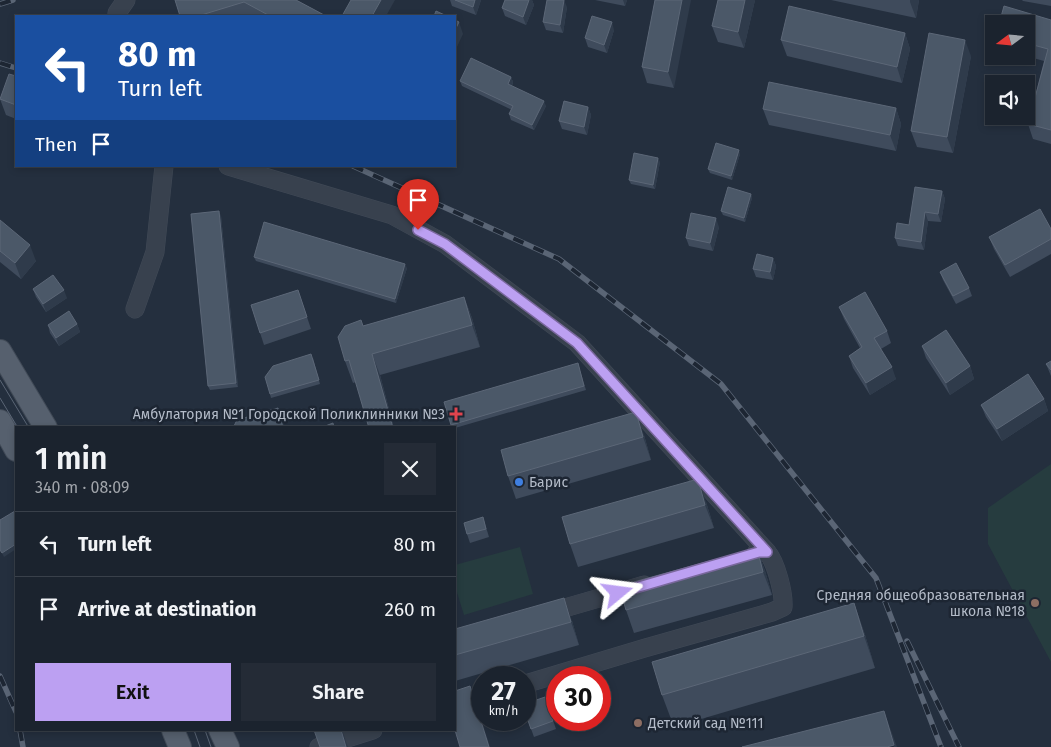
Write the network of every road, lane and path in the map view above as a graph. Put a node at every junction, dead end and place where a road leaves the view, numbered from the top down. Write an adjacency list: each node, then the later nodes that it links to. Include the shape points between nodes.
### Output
1 (164, 167): 3 (street, via 154,252)
2 (231, 167): 8 (street, via 392,215 445,244 577,343)
3 (135, 309)
4 (0, 352): 6 (main road)
5 (0, 421): 7 (main road)
6 (45, 426)
7 (15, 448)
8 (767, 552): 9 (street); 12 (street, via 772,558 784,598 783,607)
9 (740, 557)
10 (656, 582): 11 (street)
11 (527, 620)
12 (536, 681)
13 (471, 701): 14 (street)
14 (456, 706)
15 (174, 731): 18 (main road)
16 (220, 731): 19 (main road)
17 (366, 731): 20 (street)
18 (180, 747)
19 (228, 747)
20 (319, 747)

